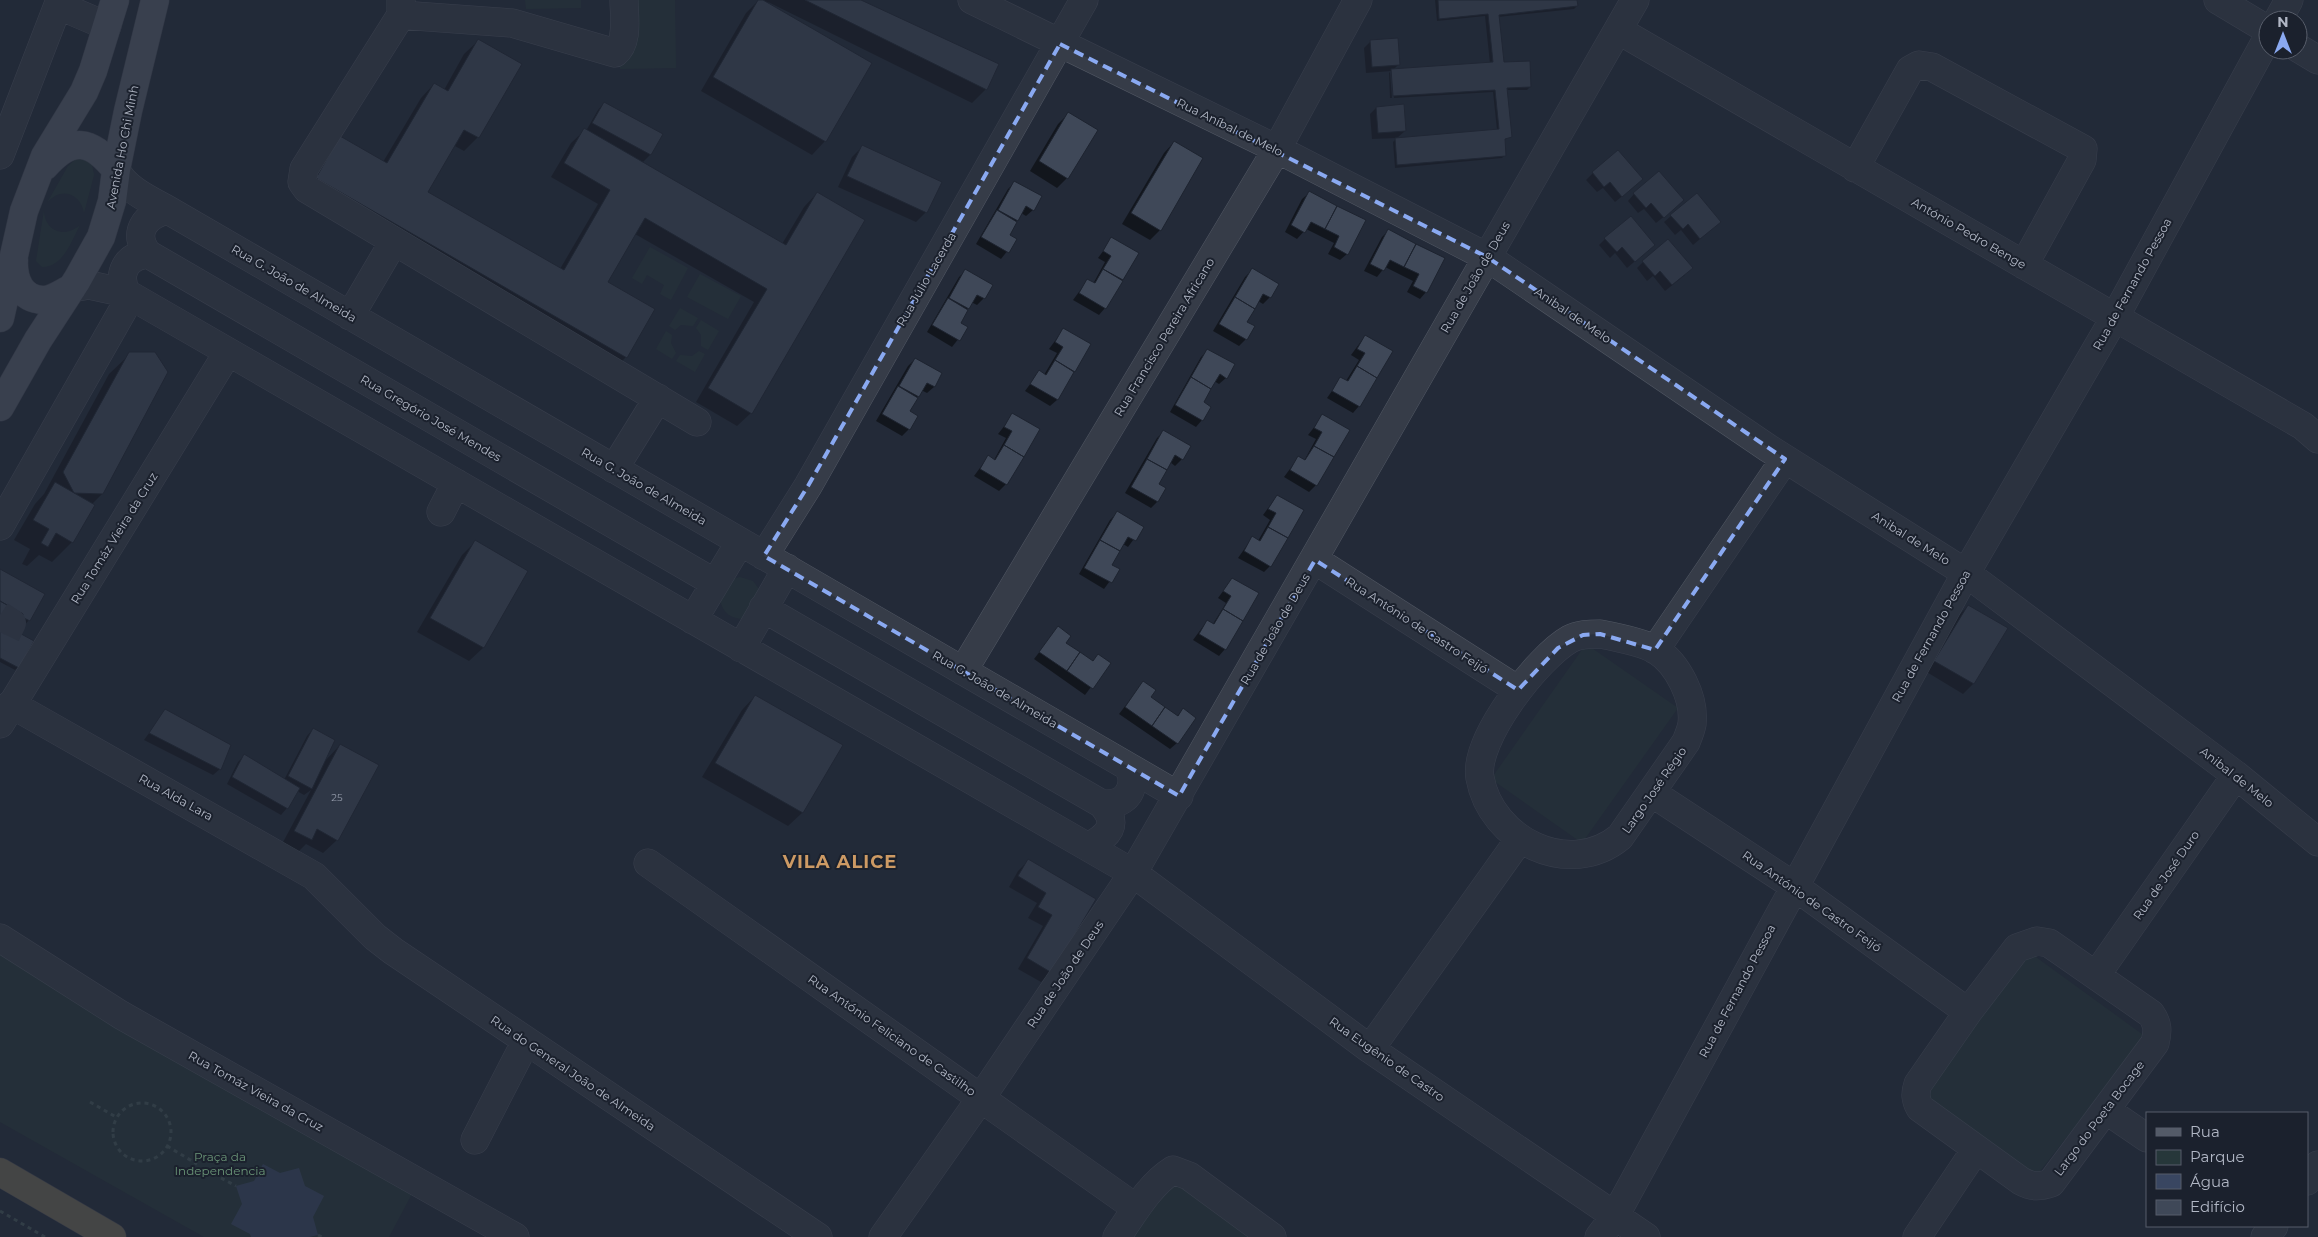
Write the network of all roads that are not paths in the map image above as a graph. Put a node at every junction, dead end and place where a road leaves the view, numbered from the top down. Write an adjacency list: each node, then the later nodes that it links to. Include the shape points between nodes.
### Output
1 (60, 0): 17 (street)
2 (64, 0): 11 (street, via 74,12)
3 (155, 0): 19 (main road, Avenida Ho Chi Minh)
4 (624, 0): 10 (street, via 623,42 615,53 512,23)
5 (972, 0): 14 (street, Rua Aníbal de Melo)
6 (1084, 0): 14 (street, Rua Júlio Lacerda)
7 (1358, 0): 16 (street, Rua Francisco Pereira Africano)
8 (1635, 0): 13 (street, Rua de João de Deus)
9 (2218, 0): 12 (street)
10 (401, 8): 22 (street, via 304,169 302,182 307,189)
11 (111, 13): 20 (main road, via 84,92 45,156)
12 (2258, 24)
13 (1618, 30): 18 (street, António Pedro Benge); 25 (street, Rua de João de Deus)
14 (1060, 44): 16 (street, Rua Aníbal de Melo); 44 (street, Rua Júlio Lacerda, via 808,486)
15 (2258, 55): 30 (street, Rua de Fernando Pessoa)
16 (1277, 149): 25 (street, Rua Aníbal de Melo); 51 (street, Rua Francisco Pereira Africano)
17 (0, 155)
18 (1855, 168): 26 (street, António Pedro Benge); 26 (street, via 1910,70 1918,65 1932,67 2082,149 2082,160)
19 (116, 170): 20 (main road, via 95,149 79,144 54,156); 21 (street, Rua G. João de Almeida, via 127,184); 27 (main road, Avenida Ho Chi Minh, via 112,201 101,237)
20 (37, 179): 23 (main road, via 24,211)
21 (168, 210): 24 (street, via 152,215 142,226 141,241); 29 (street, Rua G. João de Almeida)
22 (394, 241): 29 (street); 33 (street)
23 (14, 251): 27 (main road, via 15,278 25,293 43,300); 31 (main road)
24 (148, 254): 28 (street, via 133,258 123,269 122,285); 46 (street, Rua Gregório José Mendes)
25 (1487, 257): 37 (street, Anibal de Melo); 43 (street, Rua de João de Deus)
26 (2024, 265): 30 (street, António Pedro Benge)
27 (72, 288): 28 (street, via 89,285); 34 (main road, Avenida Ho Chi Minh)
28 (128, 295): 32 (street); 41 (street)
29 (350, 316): 38 (street, Rua G. João de Almeida)
30 (2115, 317): 36 (street, António Pedro Benge, via 2303,426); 45 (street, Rua de Fernando Pessoa)
31 (0, 318)
32 (228, 352): 39 (street); 53 (street, Rua Tomáz Vieira da Cruz)
33 (658, 398): 35 (street); 38 (street)
34 (0, 407)
35 (697, 422)
36 (2318, 439)
37 (1786, 459): 45 (street, Anibal de Melo); 50 (street)
38 (614, 469): 42 (street, Rua G. João de Almeida)
39 (456, 483): 40 (street); 48 (street)
40 (441, 512)
41 (0, 526)
42 (740, 542): 44 (street, Rua G. João de Almeida); 46 (street)
43 (1315, 560): 52 (street, Rua António de Castro Feijó); 57 (street, Rua de João de Deus)
44 (775, 562): 47 (street, Rua Júlio Lacerda); 51 (street, Rua G. João de Almeida)
45 (1966, 573): 55 (street, Anibal de Melo); 64 (street, Rua de Fernando Pessoa)
46 (715, 583): 48 (street)
47 (763, 608): 49 (street, Rua Júlio Lacerda); 58 (street)
48 (693, 620): 49 (street)
49 (741, 648): 61 (street)
50 (1655, 650): 52 (street, Largo José Régio, via 1600,634 1571,638); 56 (street, Largo José Régio, via 1680,677 1692,710 1692,725 1686,742)
51 (963, 671): 54 (street, Rua G. João de Almeida)
52 (1518, 690): 59 (street, Largo José Régio, via 1499,718 1479,764 1486,796 1496,814)
53 (5, 714): 65 (street, Rua Alda Lara, via 286,859 314,876)
54 (1124, 764): 57 (street, Rua G. João de Almeida); 58 (street, via 1130,768 1132,776 1130,791 1122,801)
55 (2236, 775): 60 (street, Anibal de Melo); 67 (street, Rua de José Duro)
56 (1652, 793): 59 (street, Largo José Régio, via 1620,837 1594,853 1556,854); 64 (street, Rua António de Castro Feijó)
57 (1179, 796): 63 (street, Rua de João de Deus)
58 (1102, 804): 61 (street, via 1109,814 1110,828 1108,834)
59 (1519, 840): 70 (street)
60 (2318, 842)
61 (1088, 847): 63 (street)
62 (648, 863): 71 (street, Rua António Feliciano de Castilho)
63 (1133, 873): 70 (street, Rua Eugênio de Castro); 71 (street, Rua de João de Deus)
64 (1794, 886): 68 (street, Rua António de Castro Feijó); 80 (street, Rua de Fernando Pessoa)
65 (336, 898): 69 (street, Rua do General João de Almeida, via 393,951)
66 (0, 938): 82 (street, Rua Tomáz Vieira da Cruz, via 121,1015)
67 (2097, 974): 68 (street, Largo do Poeta Bocage, via 2049,943 2026,943 2017,948); 72 (street, Largo do Poeta Bocage, via 2157,1022 2155,1043)
68 (1968, 1012): 75 (street, Largo do Poeta Bocage, via 1915,1092 1920,1108)
69 (526, 1042): 74 (street); 83 (street, Rua do General João de Almeida)
70 (1370, 1049): 80 (street, Rua Eugênio de Castro)
71 (982, 1098): 79 (street, Rua António Feliciano de Castilho); 84 (street, Rua de João de Deus)
72 (2106, 1110): 73 (street); 75 (street, Largo do Poeta Bocage, via 2051,1183 2043,1186 2031,1186 2021,1181)
73 (2146, 1137)
74 (475, 1140)
75 (1976, 1149): 88 (street)
76 (2318, 1165): 78 (street)
77 (0, 1172): 81 (highway)
78 (2308, 1180)
79 (1136, 1208): 85 (street); 86 (street, via 1173,1170 1181,1172)
80 (1607, 1227): 87 (street, Rua Eugênio de Castro)
81 (112, 1237)
82 (515, 1237)
83 (818, 1237)
84 (883, 1237)
85 (1117, 1237)
86 (1272, 1237)
87 (1646, 1237)
88 (1918, 1237)

